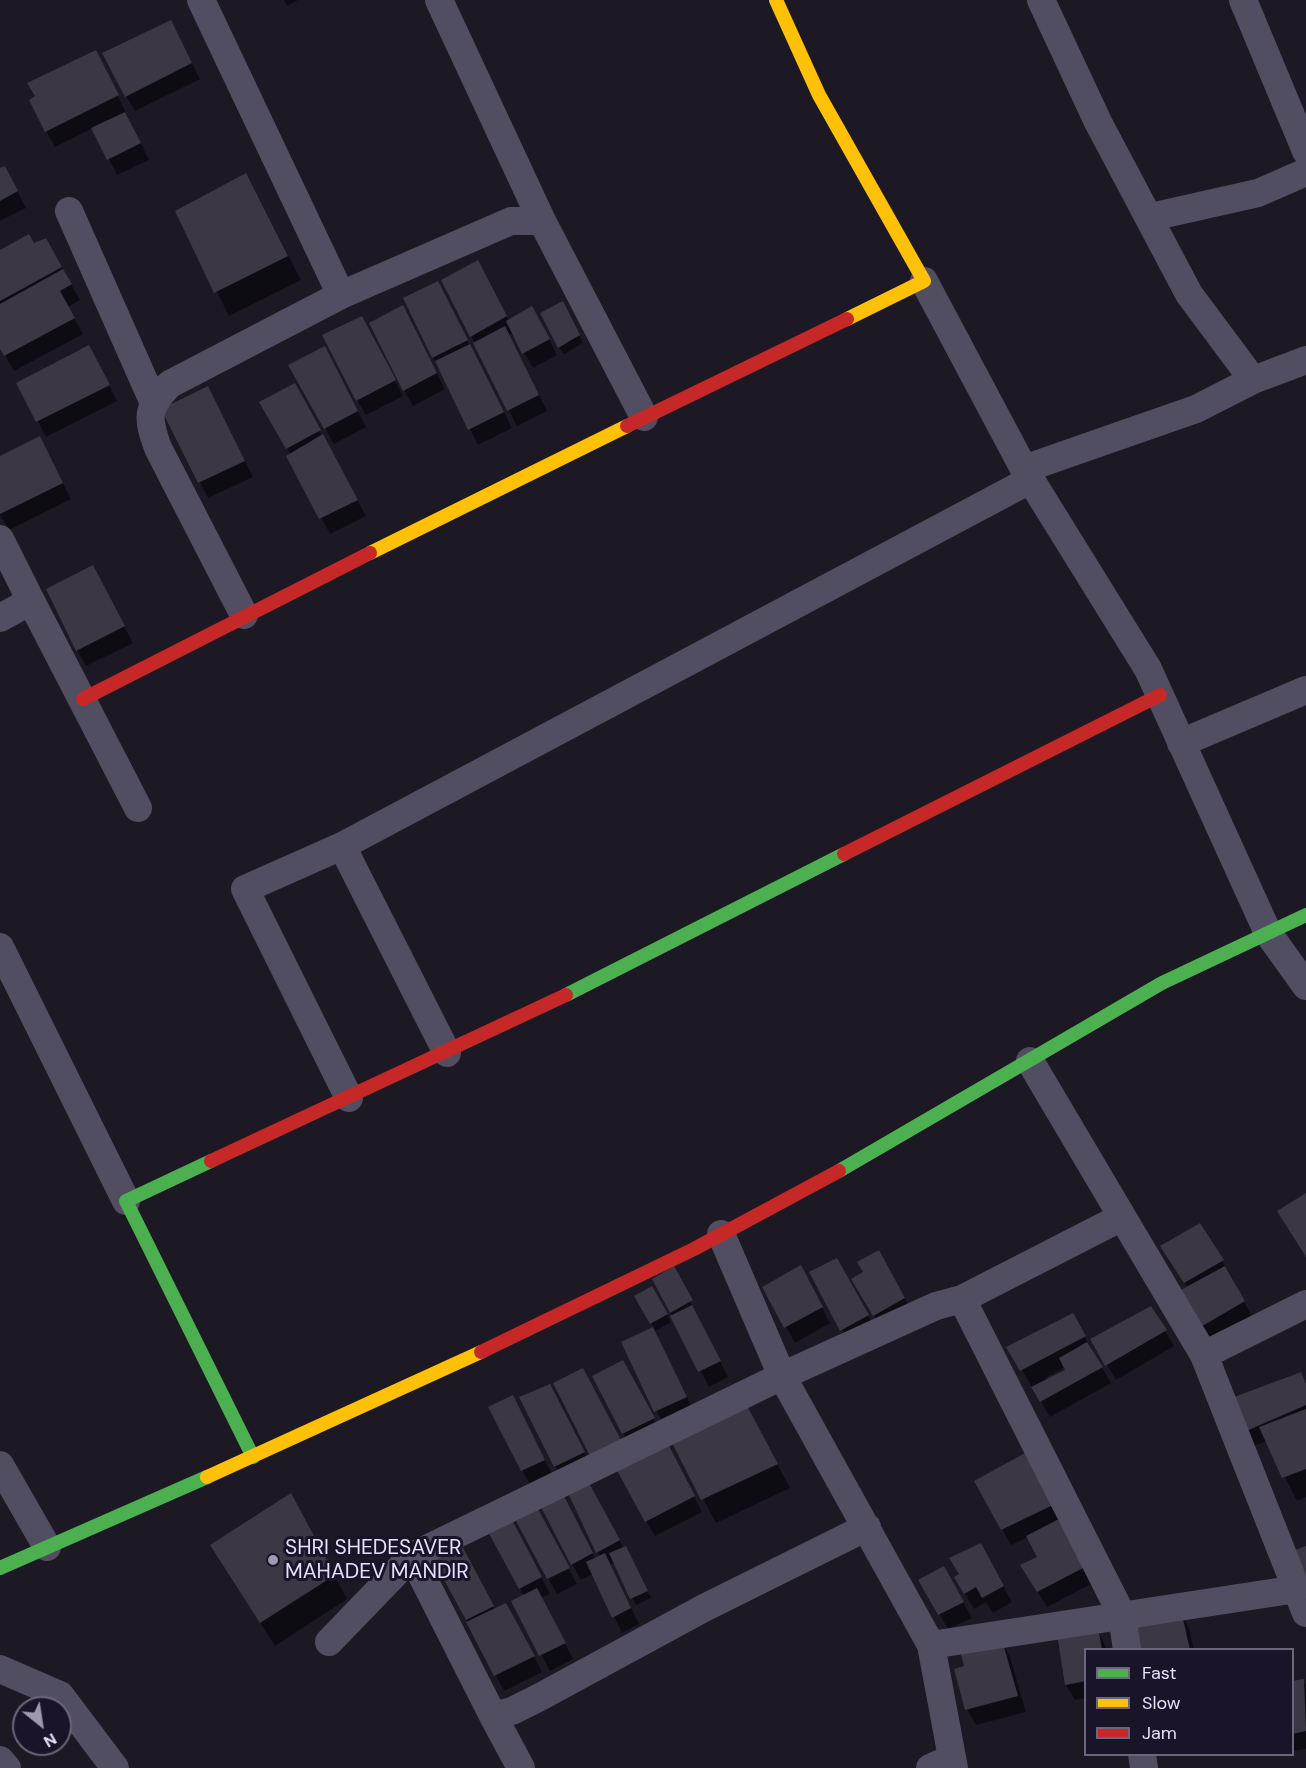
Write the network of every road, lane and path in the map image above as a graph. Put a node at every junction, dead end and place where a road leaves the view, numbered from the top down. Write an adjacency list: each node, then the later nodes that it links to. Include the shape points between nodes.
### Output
1 (201, 0): 12 (street)
2 (439, 0): 10 (street)
3 (776, 0): 11 (street, via 819,95)
4 (1041, 0): 9 (street, via 1098,122)
5 (1244, 0): 6 (street)
6 (1306, 151)
7 (1306, 172): 9 (street, via 1258,193)
8 (69, 211): 15 (street)
9 (1151, 217): 14 (street, via 1190,294)
10 (542, 221): 12 (street, via 511,221); 16 (street)
11 (924, 281): 16 (street); 17 (street)
12 (341, 295): 15 (street, via 170,384)
13 (1306, 360): 14 (street)
14 (1253, 380): 17 (street, via 1196,409)
15 (153, 401): 20 (street, via 151,428 158,448)
16 (644, 417): 20 (street)
17 (1027, 475): 23 (street, via 1148,669); 27 (street)
18 (0, 539): 19 (street)
19 (31, 601): 21 (street); 24 (street)
20 (244, 615): 24 (street)
21 (0, 618)
22 (1306, 690): 25 (street)
23 (1160, 695): 25 (street); 32 (street)
24 (83, 699): 26 (street)
25 (1181, 742): 29 (street)
26 (138, 808)
27 (342, 846): 32 (street); 34 (street, via 245,889)
28 (1306, 915): 29 (street)
29 (1268, 933): 31 (street); 33 (street, via 1162,983)
30 (0, 947): 35 (street)
31 (1306, 986)
32 (447, 1053): 34 (street)
33 (1030, 1060): 36 (street); 37 (street, via 861,1159)
34 (349, 1098): 35 (street)
35 (126, 1201): 42 (street)
36 (1122, 1217): 38 (street); 40 (street)
37 (721, 1234): 41 (street); 42 (street, via 523,1333)
38 (962, 1299): 41 (street, via 936,1306); 49 (street)
39 (1306, 1304): 40 (street)
40 (1204, 1356): 48 (street)
41 (782, 1376): 44 (street); 46 (street)
42 (253, 1457): 45 (street)
43 (0, 1465): 45 (street)
44 (867, 1527): 51 (street); 54 (street, via 704,1608 540,1698)
45 (46, 1547): 47 (street)
46 (412, 1556): 50 (street); 54 (street)
47 (6, 1565)
48 (1301, 1601): 49 (street)
49 (1122, 1615): 51 (street); 52 (street)
50 (329, 1642)
51 (932, 1645): 56 (street)
52 (1127, 1648)
53 (0, 1669): 58 (street, via 60,1695)
54 (493, 1716): 59 (street)
55 (0, 1760): 57 (street)
56 (946, 1765)
57 (7, 1768)
58 (115, 1768)
59 (520, 1768)

